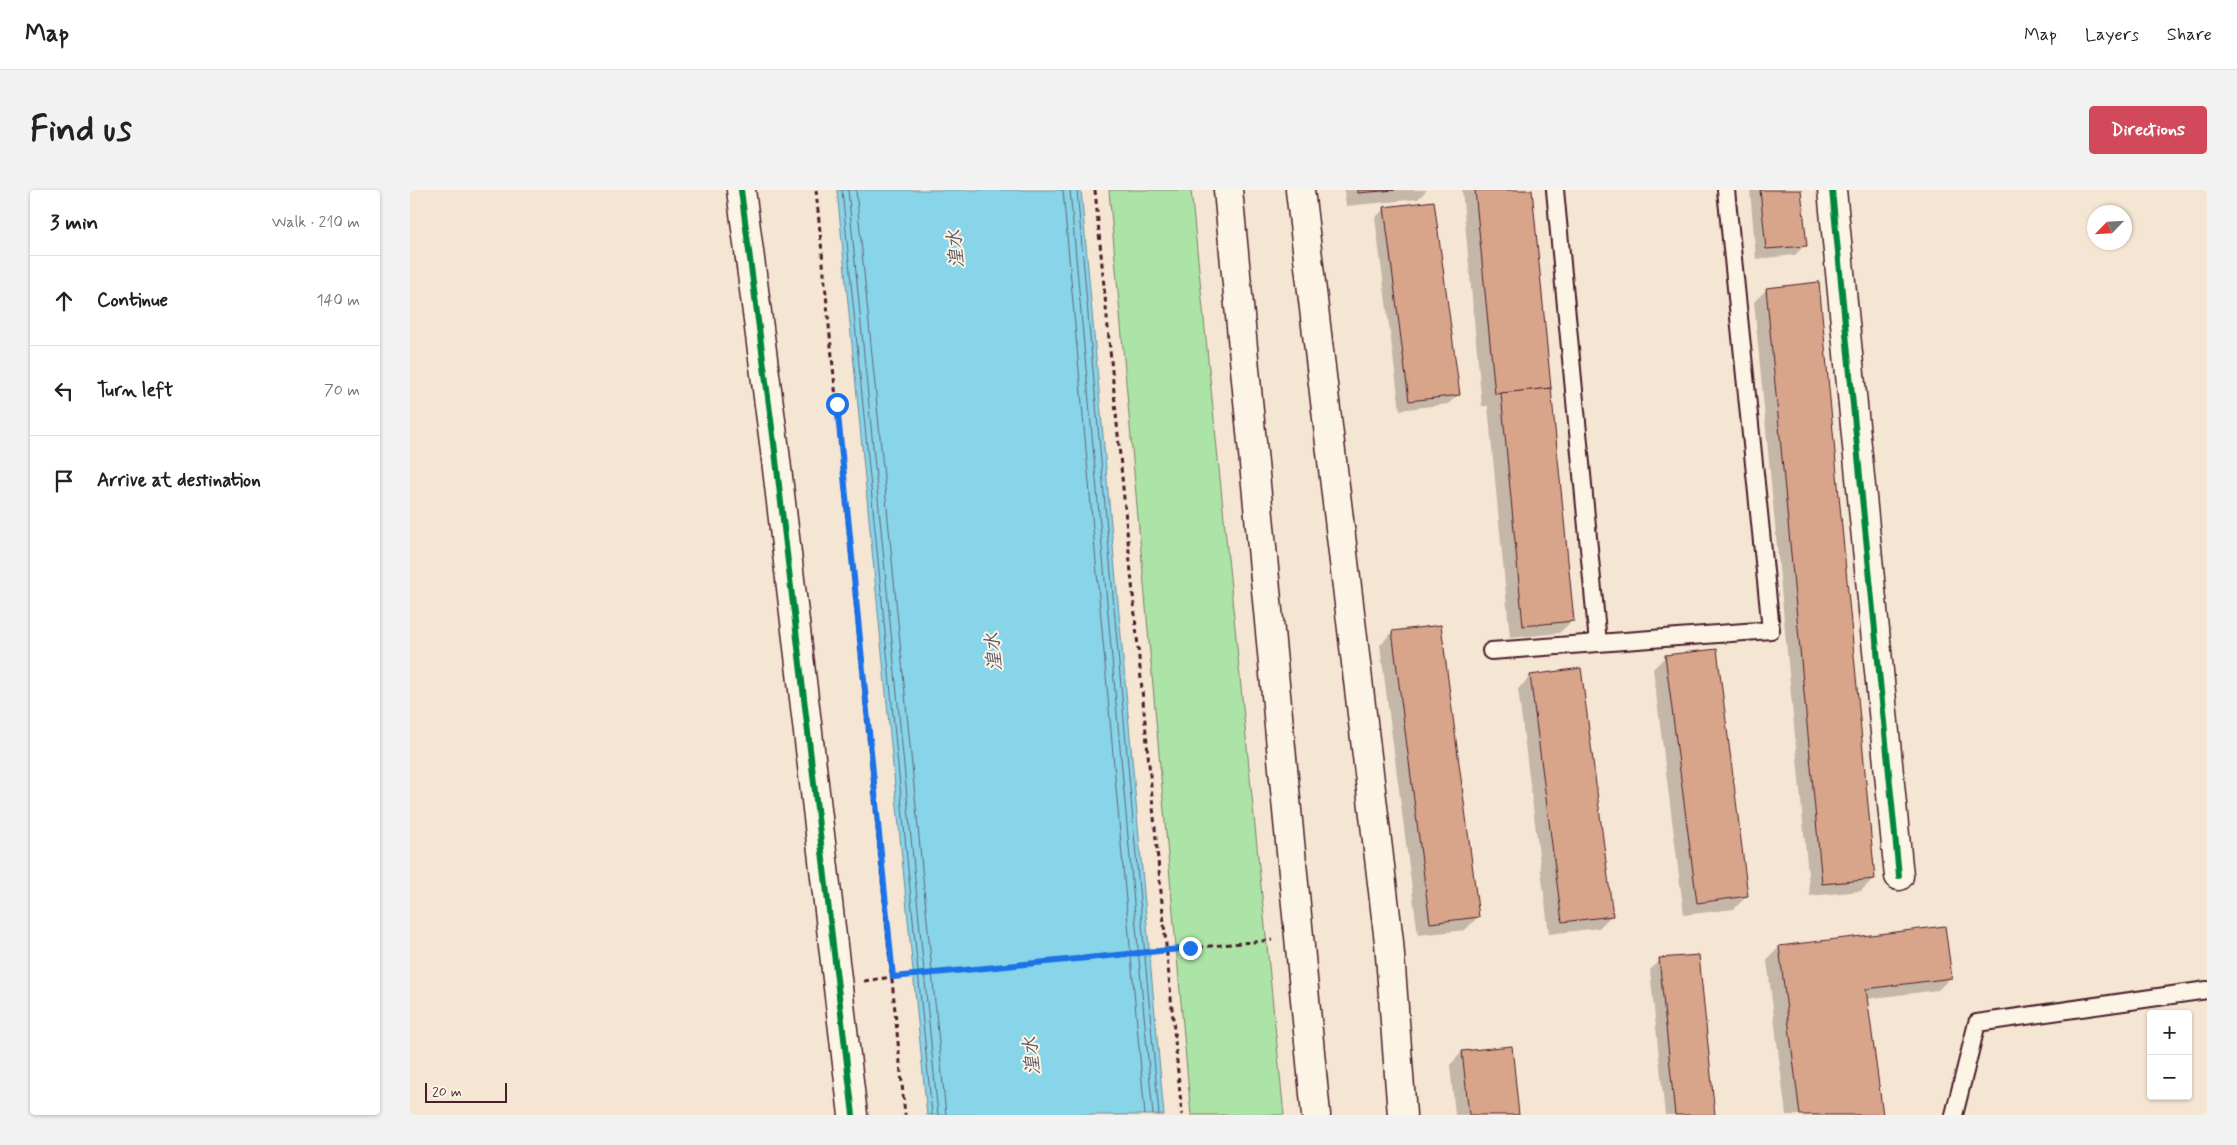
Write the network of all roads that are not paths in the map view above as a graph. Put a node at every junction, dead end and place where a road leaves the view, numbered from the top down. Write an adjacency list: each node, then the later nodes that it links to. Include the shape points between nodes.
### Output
1 (741, 190): 11 (main road)
2 (1228, 190): 12 (main road)
3 (1300, 190): 13 (main road, via 1389,942)
4 (1555, 190): 7 (lane)
5 (1726, 190): 7 (lane, via 1771,630)
6 (1832, 190): 9 (main road)
7 (1598, 642): 8 (lane)
8 (1491, 651)
9 (1899, 876)
10 (2207, 990): 14 (lane, via 1977,1023)
11 (853, 1115)
12 (1316, 1115)
13 (1402, 1115)
14 (1954, 1115)

